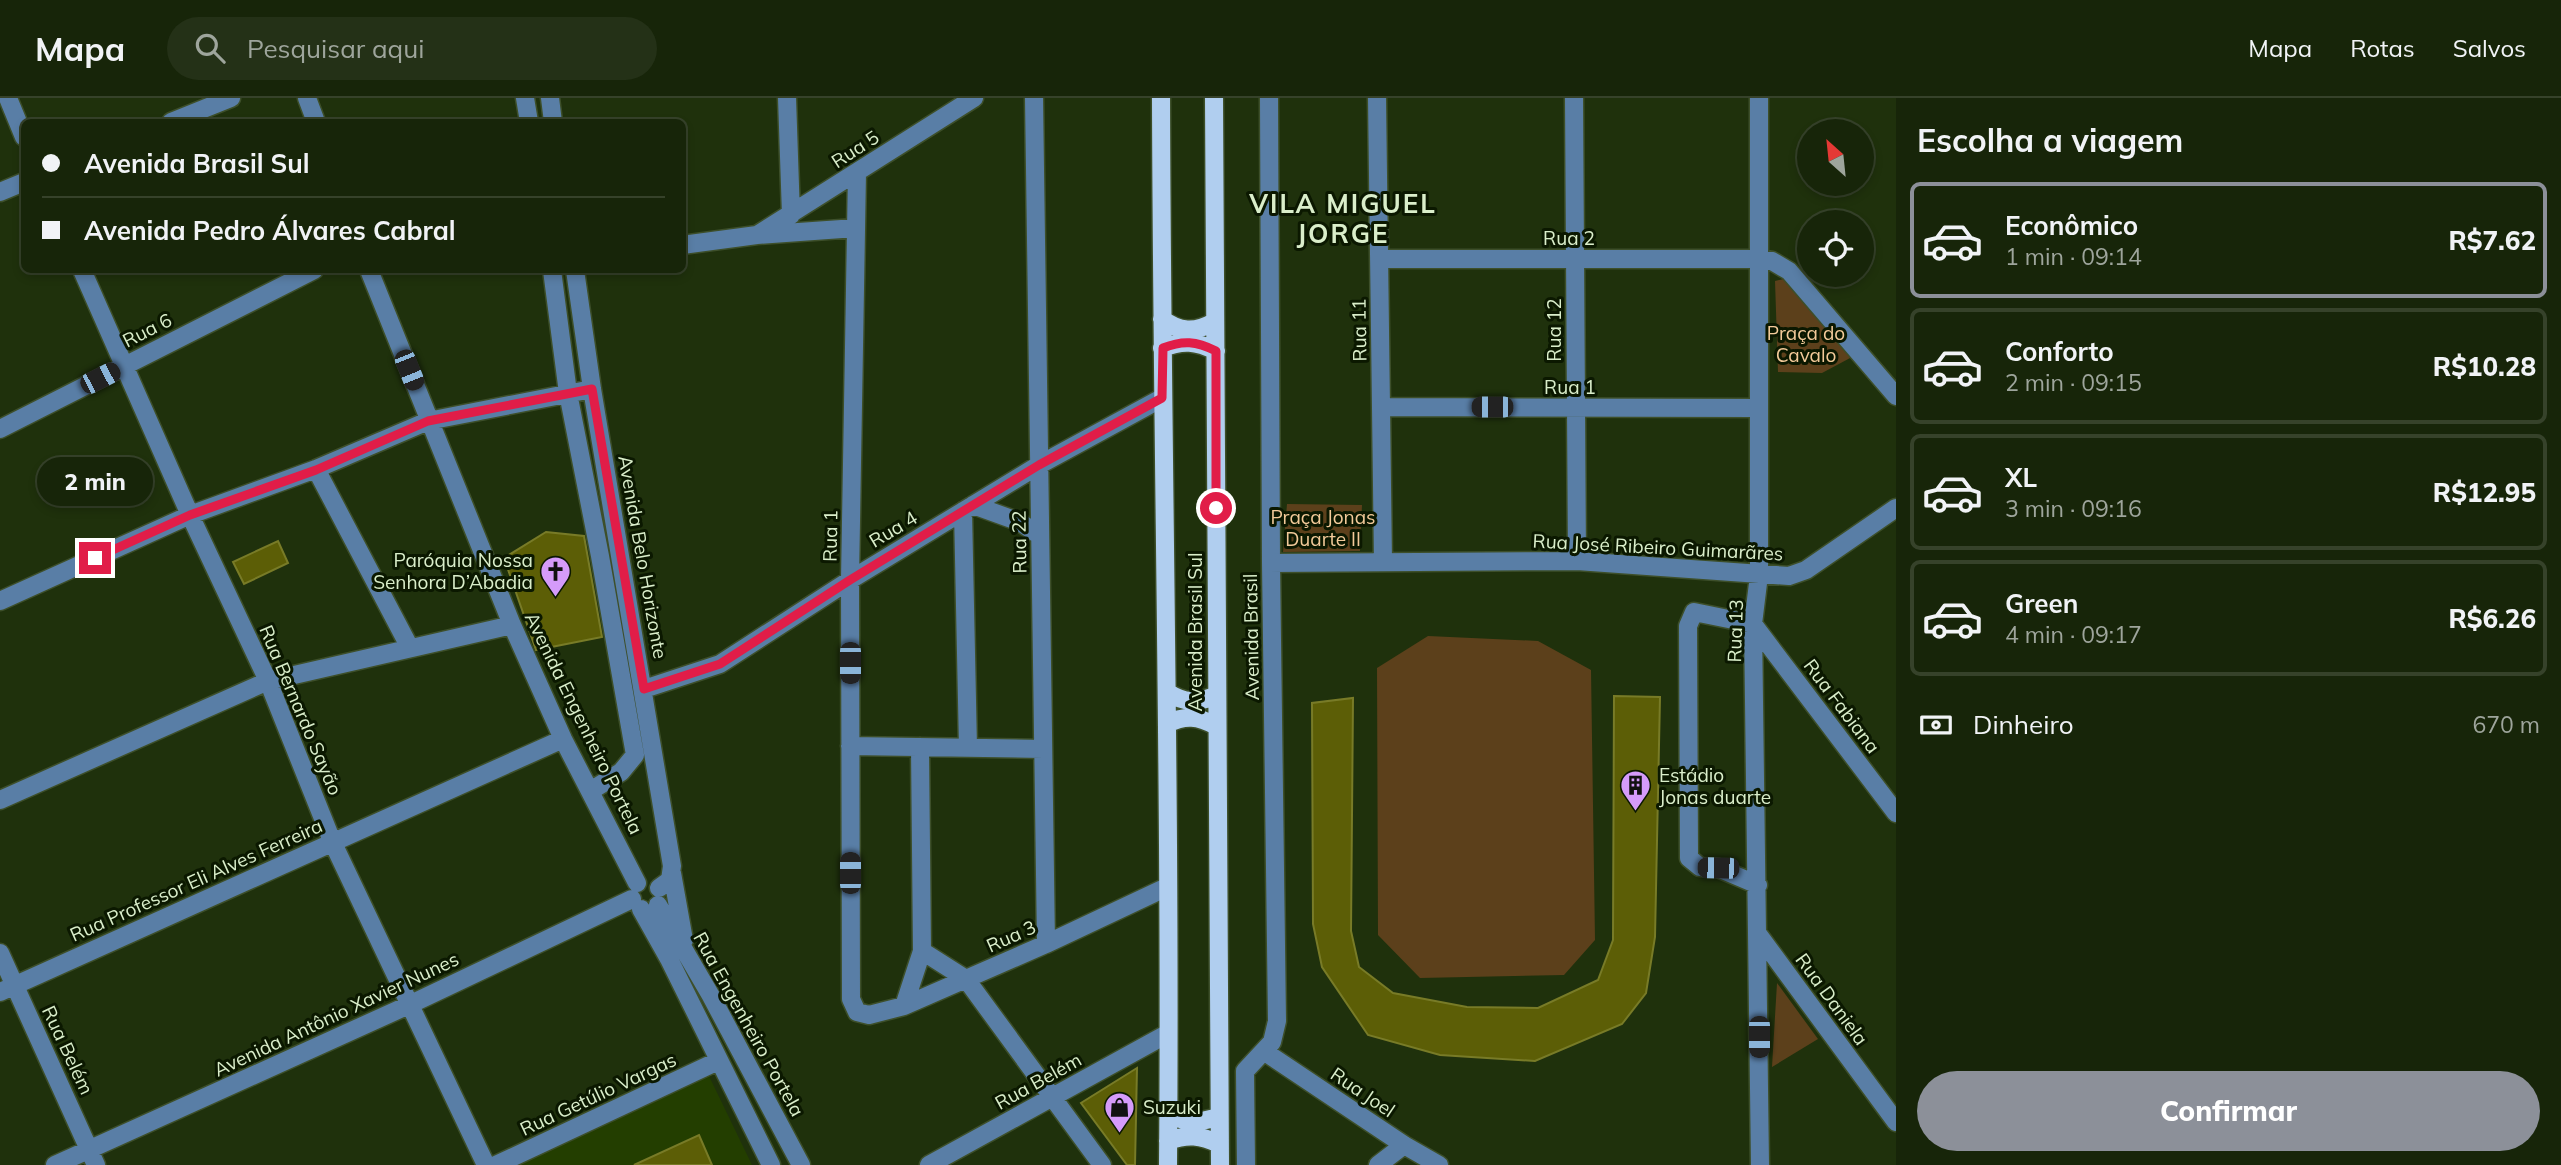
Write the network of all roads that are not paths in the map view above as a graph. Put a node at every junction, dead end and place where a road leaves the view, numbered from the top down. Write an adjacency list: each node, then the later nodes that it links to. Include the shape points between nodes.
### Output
1 (8, 98): 19 (street)
2 (231, 98): 15 (street)
3 (307, 98): 16 (street)
4 (525, 98): 17 (street)
5 (550, 98): 18 (street)
6 (787, 98): 23 (street)
7 (974, 98): 20 (street, Rua 5)
8 (1034, 98): 49 (street, Rua 22)
9 (1161, 98): 35 (main road, Avenida Brasil Sul)
10 (1214, 98): 36 (main road, Avenida Brasil Sul)
11 (1269, 98): 57 (street, Avenida Brasil)
12 (1377, 98): 27 (street, Rua 11)
13 (1574, 98): 28 (street, Rua 12)
14 (1759, 98): 29 (street, Rua 13)
15 (178, 119)
16 (315, 119)
17 (528, 119)
18 (553, 119)
19 (21, 130)
20 (857, 172): 23 (street, Rua 5); 24 (street, Rua 1)
21 (21, 184): 22 (street)
22 (0, 192)
23 (791, 215): 25 (street, Rua 5)
24 (856, 228): 25 (street, Rua 5); 59 (street, Rua 1)
25 (757, 235): 26 (street, Rua 5)
26 (686, 244)
27 (1379, 259): 28 (street, Rua 2); 44 (street, Rua 11)
28 (1575, 259): 29 (street, Rua 2); 45 (street, Rua 12)
29 (1759, 259): 42 (street, via 1789,271); 46 (street, Rua 13)
30 (83, 273): 39 (street, Rua Bernardo Sayão)
31 (308, 273): 39 (street, Rua 6)
32 (370, 273): 47 (street, Avenida Engenheiro Portela)
33 (552, 273): 41 (street)
34 (575, 273): 40 (street, Avenida Belo Horizonte)
35 (1162, 319): 36 (main road, via 1181,330); 37 (main road, Avenida Brasil Sul)
36 (1214, 323): 38 (main road, Avenida Brasil Sul)
37 (1163, 348): 38 (main road, via 1189,341); 43 (main road, Avenida Brasil Sul)
38 (1216, 351): 67 (main road, Avenida Brasil Sul)
39 (125, 365): 48 (street, Rua 6); 53 (street, Rua Bernardo Sayão)
40 (592, 389): 41 (street); 65 (street, Avenida Belo Horizonte)
41 (568, 393): 47 (street); 75 (street, via 635,755 621,772)
42 (1896, 396)
43 (1162, 398): 49 (street, Rua 4); 66 (main road, Avenida Brasil Sul)
44 (1381, 407): 45 (street, Rua 1); 56 (street, Rua 11)
45 (1576, 408): 46 (street, Rua 1); 55 (street, Rua 12)
46 (1759, 408): 58 (street, Rua 13)
47 (428, 421): 50 (street); 62 (street, Avenida Engenheiro Portela)
48 (0, 429)
49 (1039, 465): 51 (street, Rua 4); 54 (street, Rua 22)
50 (316, 470): 53 (street); 63 (street)
51 (968, 508): 54 (street, via 1020,522); 59 (street, Rua 4); 73 (street)
52 (1896, 508): 58 (street, Rua José Ribeiro Guimarãres, via 1806,570 1789,576)
53 (190, 515): 60 (street); 64 (street, Rua Bernardo Sayão)
54 (1040, 536): 74 (street, Rua 22)
55 (1577, 561): 56 (street, Rua José Ribeiro Guimarãres); 58 (street, Rua José Ribeiro Guimarãres)
56 (1383, 562): 57 (street, Rua José Ribeiro Guimarãres)
57 (1271, 563): 94 (street, Avenida Brasil, via 1277,1021)
58 (1759, 575): 61 (street, Rua 13)
59 (850, 580): 65 (street, Rua 4, via 720,664); 71 (street, Rua 1)
60 (0, 601)
61 (1754, 624): 77 (street, Rua Fabiana); 80 (street, Rua 13); 80 (street, via 1694,612 1688,626 1689,858 1700,867 1718,868)
62 (512, 625): 63 (street); 70 (street, Avenida Engenheiro Portela)
63 (410, 648): 64 (street)
64 (268, 681): 76 (street); 78 (street, Rua Bernardo Sayão)
65 (644, 689): 79 (street, Avenida Belo Horizonte)
66 (1167, 692): 67 (main road, via 1191,702); 68 (main road, Avenida Brasil Sul)
67 (1216, 695): 69 (main road, Avenida Brasil Sul)
68 (1167, 724): 69 (main road, via 1192,717); 81 (main road, Avenida Brasil Sul)
69 (1216, 726): 96 (main road, Avenida Brasil Sul)
70 (563, 739): 75 (street, Avenida Engenheiro Portela); 78 (street, Rua Professor Eli Alves Ferreira)
71 (850, 746): 72 (street); 92 (street, Rua 1, via 851,999 857,1012)
72 (920, 747): 73 (street); 86 (street)
73 (968, 748): 74 (street)
74 (1043, 749): 84 (street, Rua 22)
75 (592, 790): 82 (street, Avenida Engenheiro Portela)
76 (0, 800)
77 (1896, 813)
78 (332, 841): 89 (street, Rua Professor Eli Alves Ferreira); 90 (street, Rua Bernardo Sayão)
79 (672, 873): 82 (street, via 670,880); 85 (street, Avenida Belo Horizonte)
80 (1758, 885): 83 (street, Rua 13)
81 (1167, 887): 84 (street, Rua 3); 93 (main road, Avenida Brasil Sul)
82 (645, 897): 85 (street, Rua Engenheiro Portela); 90 (street, Avenida Antônio Xavier Nunes); 95 (street, Rua Engenheiro Portela)
83 (1758, 934): 101 (street, Rua Daniela); 118 (street, Rua 13)
84 (1046, 944): 88 (street, Rua 3)
85 (685, 951): 110 (street, Rua Engenheiro Portela)
86 (922, 951): 88 (street); 91 (street)
87 (0, 953): 89 (street, Rua Belém)
88 (967, 979): 91 (street, Rua 3); 98 (street)
89 (7, 989): 105 (street, Rua Belém)
90 (411, 1004): 105 (street, Avenida Antônio Xavier Nunes); 107 (street, Rua Bernardo Sayão)
91 (904, 1006): 92 (street, Rua 3)
92 (869, 1015)
93 (1167, 1034): 98 (street, Rua Belém); 99 (main road, Avenida Brasil Sul)
94 (1265, 1052): 97 (street, Avenida Brasil); 104 (street, Rua Joel)
95 (718, 1060): 108 (street, Rua Getúlio Vargas); 109 (street, Rua Engenheiro Portela)
96 (1220, 1067): 97 (street); 100 (main road, Avenida Brasil Sul)
97 (1245, 1071): 115 (street)
98 (1052, 1097): 111 (street, Rua Belém); 112 (street)
99 (1168, 1115): 100 (main road, via 1193,1123); 102 (main road, Avenida Brasil Sul)
100 (1219, 1116): 103 (main road, Avenida Brasil Sul)
101 (1896, 1122)
102 (1168, 1141): 103 (main road, via 1194,1135); 113 (main road, Avenida Brasil Sul)
103 (1219, 1144): 114 (main road, Avenida Brasil Sul)
104 (1404, 1145): 116 (street); 117 (street, Rua Joel)
105 (93, 1157): 106 (street, Avenida Antônio Xavier Nunes)
106 (55, 1165)
107 (485, 1165)
108 (496, 1165)
109 (771, 1165)
110 (801, 1165)
111 (929, 1165)
112 (1102, 1165)
113 (1168, 1165)
114 (1220, 1165)
115 (1246, 1165)
116 (1378, 1165)
117 (1439, 1165)
118 (1760, 1165)

